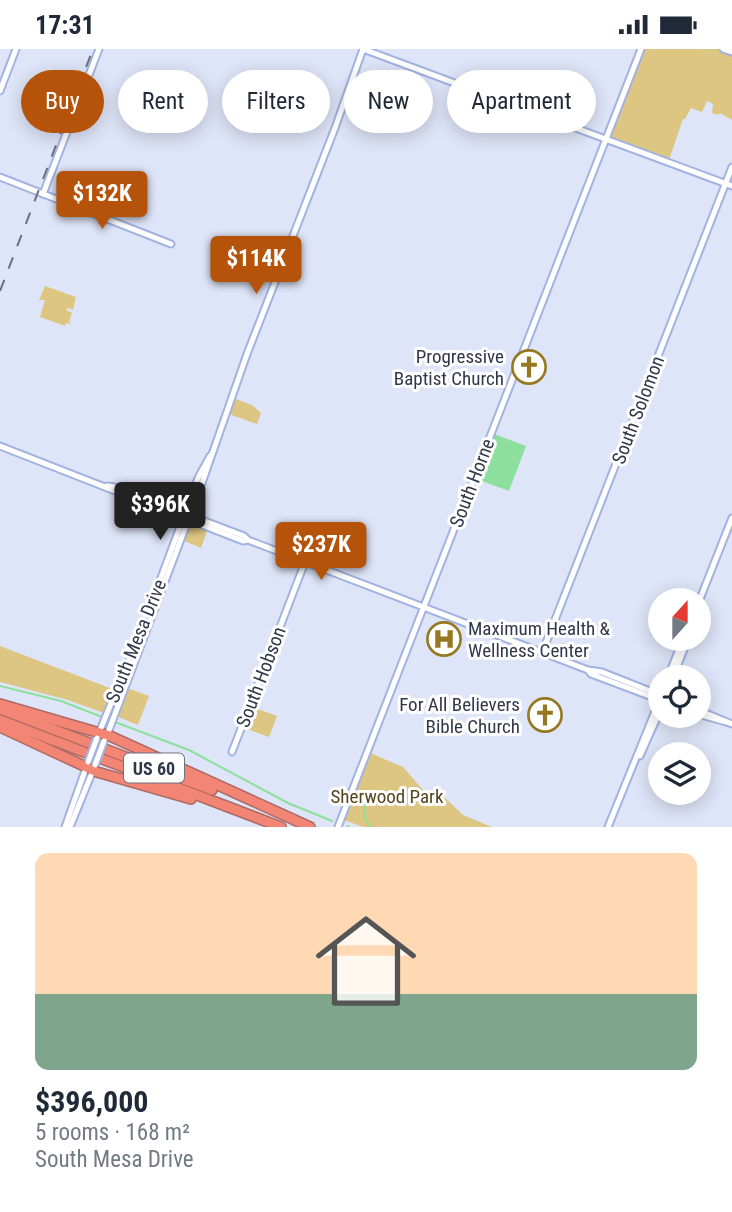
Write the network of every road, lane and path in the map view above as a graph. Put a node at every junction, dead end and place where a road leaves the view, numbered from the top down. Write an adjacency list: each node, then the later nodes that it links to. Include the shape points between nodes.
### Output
1 (16, 49): 7 (main road)
2 (99, 49): 12 (main road)
3 (366, 49): 8 (main road); 15 (main road, South Mesa Drive)
4 (641, 49): 8 (main road, South Horne)
5 (723, 49): 6 (main road)
6 (732, 53)
7 (0, 91)
8 (606, 139): 11 (main road); 28 (main road, South Horne)
9 (732, 167): 11 (main road, South Solomon)
10 (0, 177): 12 (main road)
11 (729, 185): 31 (main road, South Solomon)
12 (43, 194): 13 (main road)
13 (171, 244)
14 (0, 446): 17 (main road)
15 (210, 456): 16 (main road, South Mesa Drive); 18 (main road, South Mesa Drive)
16 (202, 470): 18 (main road); 21 (main road, South Mesa Drive)
17 (107, 486): 19 (main road); 20 (main road)
18 (199, 490): 21 (main road, South Mesa Drive)
19 (123, 495): 20 (main road); 21 (main road)
20 (143, 497): 21 (main road)
21 (186, 516): 23 (main road); 24 (main road); 49 (main road, South Mesa Drive)
22 (732, 518): 27 (main road)
23 (216, 530): 24 (main road); 25 (main road)
24 (237, 534): 25 (main road)
25 (248, 540): 26 (main road)
26 (305, 562): 28 (main road); 51 (main road, South Hobson)
27 (704, 588)
28 (424, 607): 31 (main road); 56 (main road, South Horne)
29 (679, 651): 32 (main road)
30 (681, 651): 32 (main road)
31 (542, 653): 35 (main road)
32 (678, 658): 33 (main road); 34 (main road)
33 (675, 665)
34 (677, 665)
35 (588, 670): 36 (main road); 36 (main road)
36 (620, 682): 37 (main road); 38 (main road)
37 (648, 693)
38 (648, 694)
39 (0, 703): 49 (highway)
40 (0, 709): 55 (highway, US 60)
41 (711, 715): 44 (main road)
42 (711, 717): 44 (main road)
43 (0, 720): 53 (highway, US 60)
44 (729, 723)
45 (0, 727): 52 (highway)
46 (648, 727): 48 (main road)
47 (652, 728): 50 (main road)
48 (646, 732): 50 (main road); 57 (main road)
49 (102, 736): 52 (main road, South Mesa Drive, bridge); 55 (highway)
50 (645, 745): 57 (main road)
51 (232, 752)
52 (91, 766): 53 (highway); 54 (main road, South Mesa Drive)
53 (279, 826)
54 (68, 827)
55 (309, 827)
56 (338, 827)
57 (610, 827)

